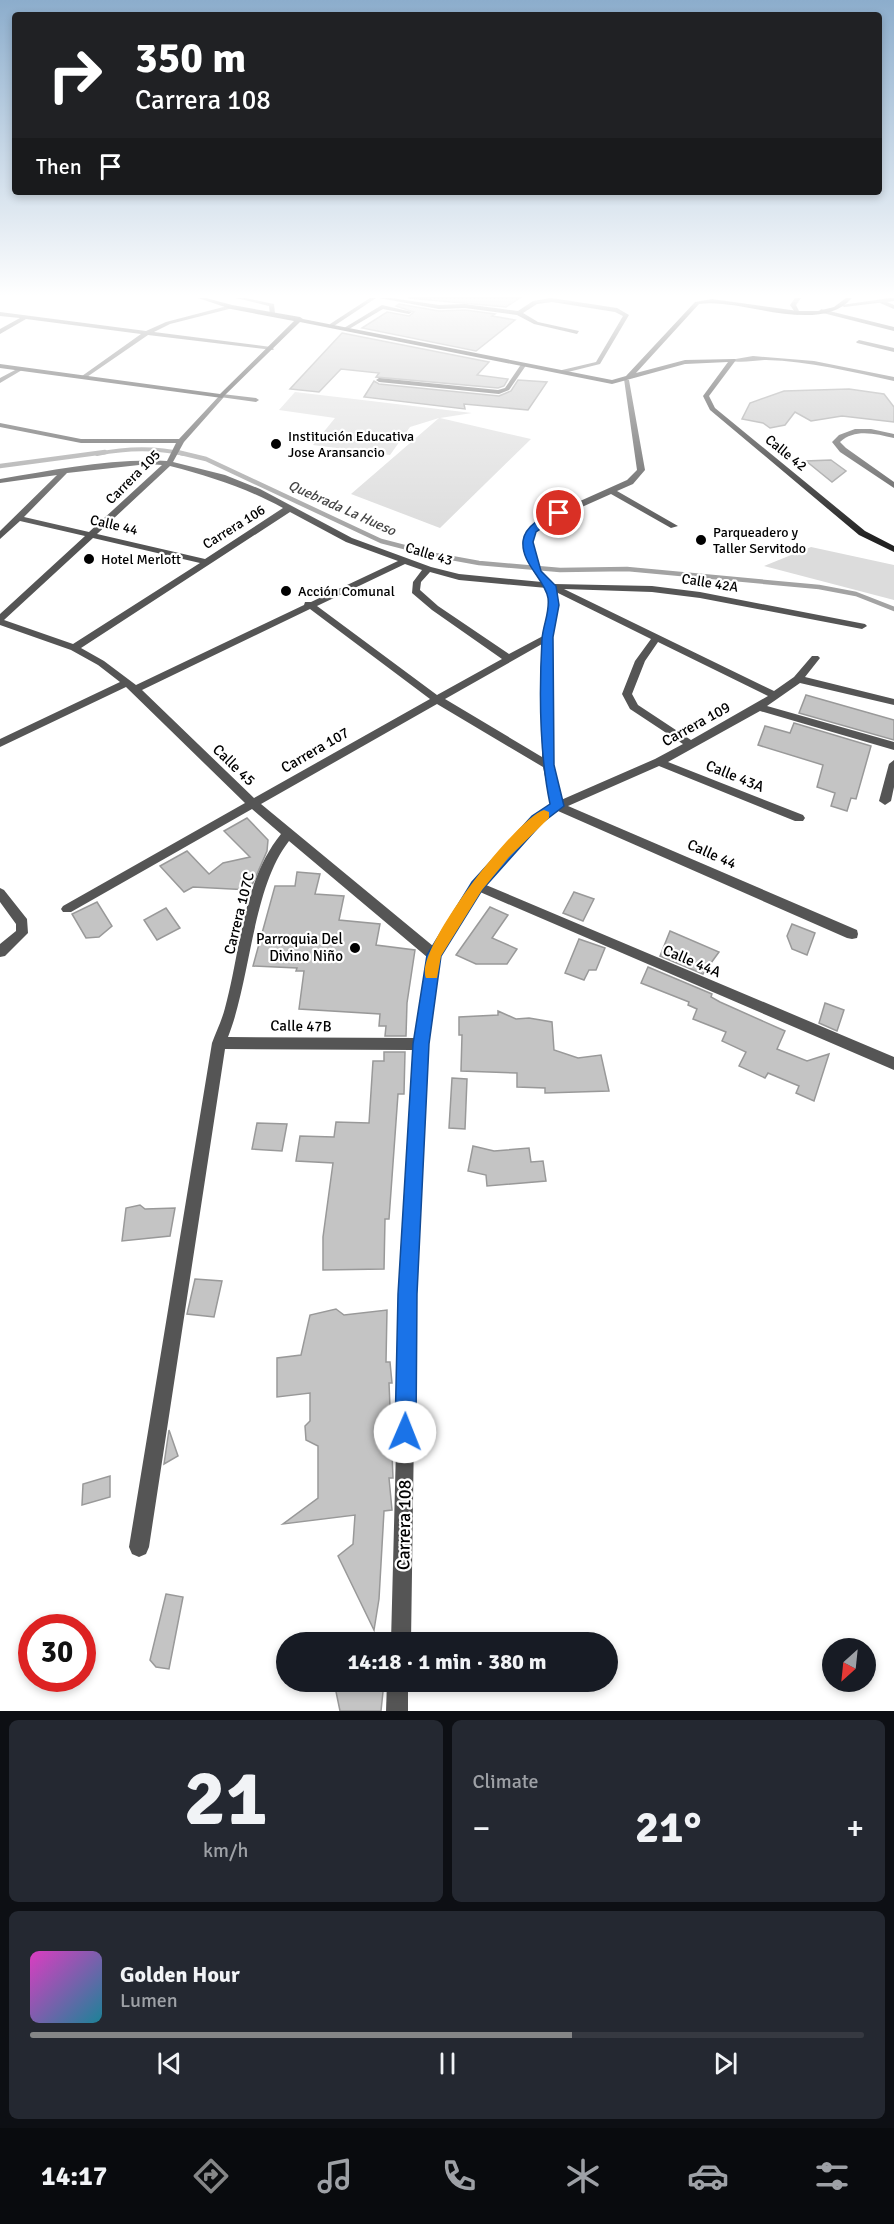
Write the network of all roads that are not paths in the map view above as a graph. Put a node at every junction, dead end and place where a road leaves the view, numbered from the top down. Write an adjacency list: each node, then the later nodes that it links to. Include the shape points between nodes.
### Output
1 (90, 378): 9 (street)
2 (241, 378): 9 (street, Carrera 105)
3 (514, 378): 7 (street, via 498,392)
4 (588, 378): 8 (street)
5 (633, 378): 8 (street)
6 (720, 378): 24 (street, Calle 42, via 706,396 712,409 862,533)
7 (379, 380)
8 (626, 380): 18 (street, via 641,470 630,482)
9 (222, 396): 10 (street); 13 (street, Carrera 105)
10 (256, 400)
11 (0, 425): 13 (street, via 81,441)
12 (894, 436): 17 (street, via 855,431 842,435 836,442)
13 (181, 441): 14 (street, Carrera 105)
14 (169, 463): 15 (street, Calle 43); 19 (street, Calle 43, via 222,477); 23 (street, Carrera 105)
15 (65, 471): 16 (street, Calle 43); 20 (street)
16 (0, 481)
17 (894, 486)
18 (612, 491): 21 (street); 28 (street, via 543,521 532,531 528,542 537,572)
19 (288, 508): 25 (street, Carrera 106); 26 (street, Calle 43, via 349,540)
20 (18, 518): 22 (street); 23 (street, Calle 44)
21 (674, 526)
22 (0, 536)
23 (93, 536): 25 (street, Calle 44); 30 (street, Carrera 105)
24 (894, 549)
25 (204, 561): 34 (street, Carrera 106)
26 (404, 561): 27 (street, Calle 43); 29 (street)
27 (428, 569): 28 (street, Calle 43); 36 (street, via 415,591)
28 (551, 586): 31 (street, Calle 42A, via 652,589 700,595); 32 (street, via 554,605); 33 (street, Calle 43)
29 (308, 604): 38 (street); 40 (street)
30 (0, 621): 34 (street, Calle 45)
31 (862, 626)
32 (547, 637): 36 (street, Carrera 107); 48 (street)
33 (656, 639): 39 (street, Calle 43); 44 (street, via 640,662 627,694 634,707)
34 (74, 648): 38 (street, Calle 45)
35 (815, 658): 37 (street, Carrera 109)
36 (509, 659): 40 (street, Carrera 107)
37 (798, 679): 39 (street, Carrera 109); 41 (street)
38 (131, 686): 43 (street); 51 (street, Calle 45)
39 (774, 695): 42 (street, Carrera 109)
40 (438, 700): 48 (street); 51 (street, Carrera 107)
41 (894, 702)
42 (759, 707): 44 (street, Carrera 109); 45 (street)
43 (0, 743)
44 (690, 744): 46 (street, Carrera 109)
45 (894, 746)
46 (659, 762): 49 (street, Carrera 109); 53 (street, Calle 43A)
47 (894, 764): 50 (street)
48 (548, 765): 52 (street)
49 (579, 798): 52 (street, Carrera 108)
50 (885, 801)
51 (253, 804): 54 (street, Calle 45); 57 (street, Carrera 107)
52 (557, 806): 55 (street, Carrera 108, via 537,820); 58 (street, Calle 44)
53 (799, 818)
54 (289, 834): 60 (street, Calle 45); 61 (street, Carrera 107C, via 273,852 260,889 232,1007)
55 (477, 886): 60 (street, Carrera 108); 63 (street, Calle 44A)
56 (0, 893): 59 (street, via 22,923 22,933)
57 (67, 909)
58 (852, 934)
59 (0, 952)
60 (434, 955): 62 (street, Carrera 108)
61 (219, 1043): 62 (street, Calle 47B); 64 (street)
62 (421, 1044): 65 (street, Carrera 108, via 408,1294)
63 (894, 1064)
64 (139, 1547)
65 (400, 1632)
66 (398, 1692): 67 (street)
67 (397, 1711)

